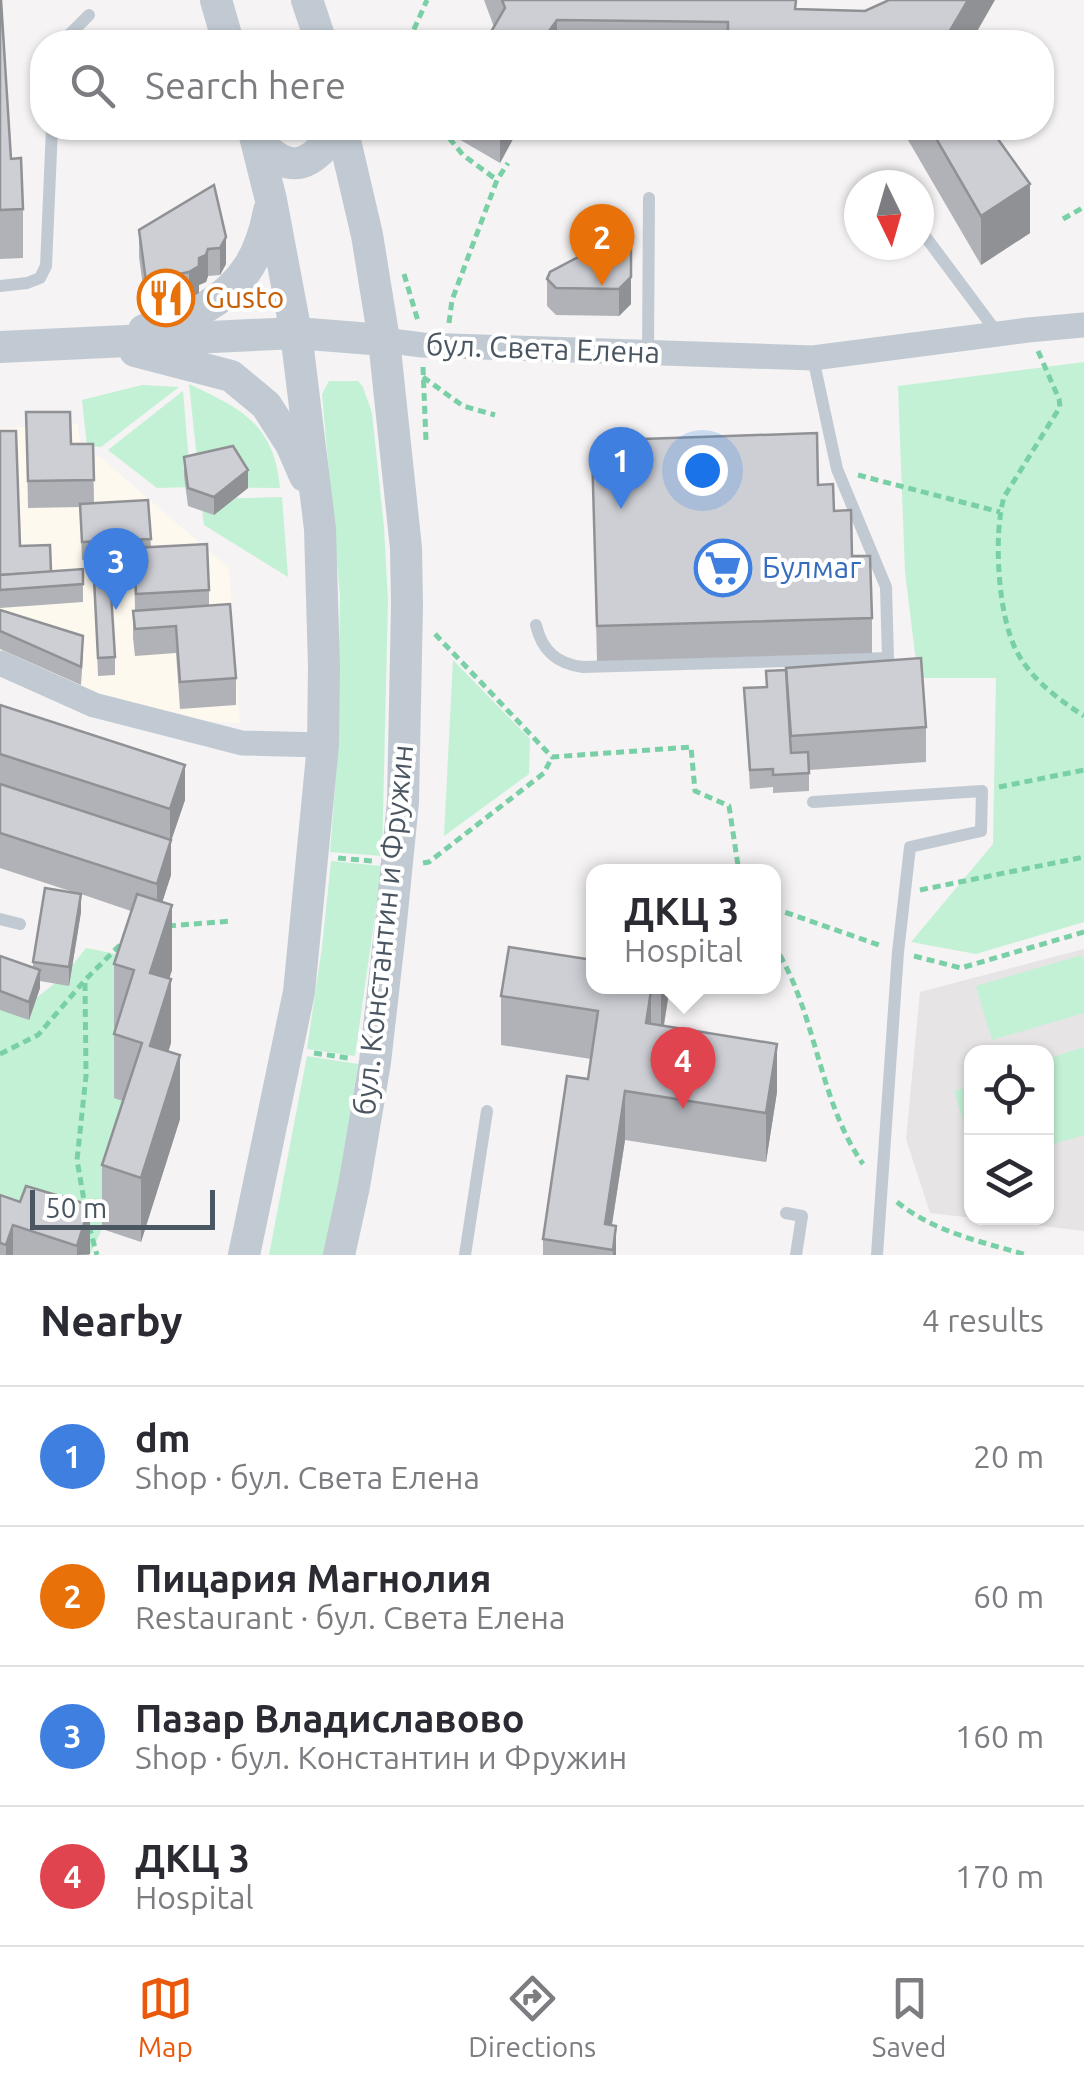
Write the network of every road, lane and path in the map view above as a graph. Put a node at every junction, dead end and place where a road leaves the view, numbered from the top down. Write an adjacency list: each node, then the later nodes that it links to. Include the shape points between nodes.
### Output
1 (216, 0): 6 (street)
2 (308, 0): 7 (street)
3 (427, 0): 8 (path)
4 (90, 15): 5 (lane)
5 (74, 30)
6 (225, 30)
7 (317, 30)
8 (413, 30)
9 (51, 140): 22 (lane, via 46,266 40,278)
10 (257, 140): 18 (street)
11 (260, 140): 12 (street, via 283,162 312,159)
12 (330, 140)
13 (343, 140): 27 (street, бул. Константин и Фружин)
14 (450, 140): 16 (path)
15 (508, 163): 16 (path)
16 (497, 180): 29 (path, via 452,300)
17 (650, 198): 31 (lane)
18 (270, 200): 25 (street); 28 (street, via 264,239 231,287 204,309)
19 (1084, 207): 20 (path)
20 (1063, 219)
21 (934, 248): 26 (lane)
22 (0, 286)
23 (1084, 326): 24 (street, бул. Света Елена)
24 (1028, 330): 26 (street, бул. Света Елена); 37 (path, via 1060,407)
25 (296, 333): 27 (street, бул. Света Елена); 28 (street, бул. Света Елена); 36 (street)
26 (998, 334): 32 (street, бул. Света Елена)
27 (384, 340): 29 (street, бул. Света Елена); 38 (street, бул. Константин и Фружин)
28 (106, 343): 30 (street, бул. Света Елена); 36 (street, via 231,376 266,405)
29 (447, 346): 31 (street, бул. Света Елена)
30 (0, 347)
31 (648, 354): 32 (street, бул. Света Елена)
32 (813, 358): 35 (lane)
33 (424, 377): 34 (path, via 463,406)
34 (495, 415)
35 (837, 469): 37 (path); 39 (lane, via 886,587 888,658 582,667 546,650)
36 (315, 498): 42 (street)
37 (1000, 512): 41 (path, via 1002,594 1015,649 1043,686)
38 (407, 604): 43 (path); 67 (street, бул. Константин и Фружин, via 403,802 390,939 376,1062)
39 (536, 625)
40 (0, 663): 42 (street, via 94,705 242,743)
41 (1084, 716)
42 (322, 745): 66 (street, via 299,992)
43 (552, 758): 48 (path, via 544,773); 49 (path, via 691,748 695,792 729,806)
44 (1084, 770): 45 (path)
45 (982, 791): 46 (lane); 50 (lane, via 980,831 910,847)
46 (813, 802)
47 (1084, 857): 50 (path)
48 (429, 862)
49 (738, 864)
50 (904, 894): 58 (lane)
51 (781, 911): 58 (path)
52 (0, 918): 54 (lane)
53 (232, 921): 55 (path)
54 (20, 924)
55 (156, 927)
56 (1084, 932): 58 (path, via 961,968)
57 (132, 936): 59 (path)
58 (898, 952): 70 (lane)
59 (85, 980): 60 (path, via 38,1035); 62 (path, via 86,1076 77,1160)
60 (0, 1054)
61 (488, 1111): 68 (lane)
62 (86, 1208)
63 (786, 1213): 69 (lane, via 802,1216)
64 (89, 1224): 65 (path)
65 (97, 1255)
66 (244, 1255)
67 (340, 1255)
68 (465, 1255)
69 (796, 1255)
70 (878, 1255)

